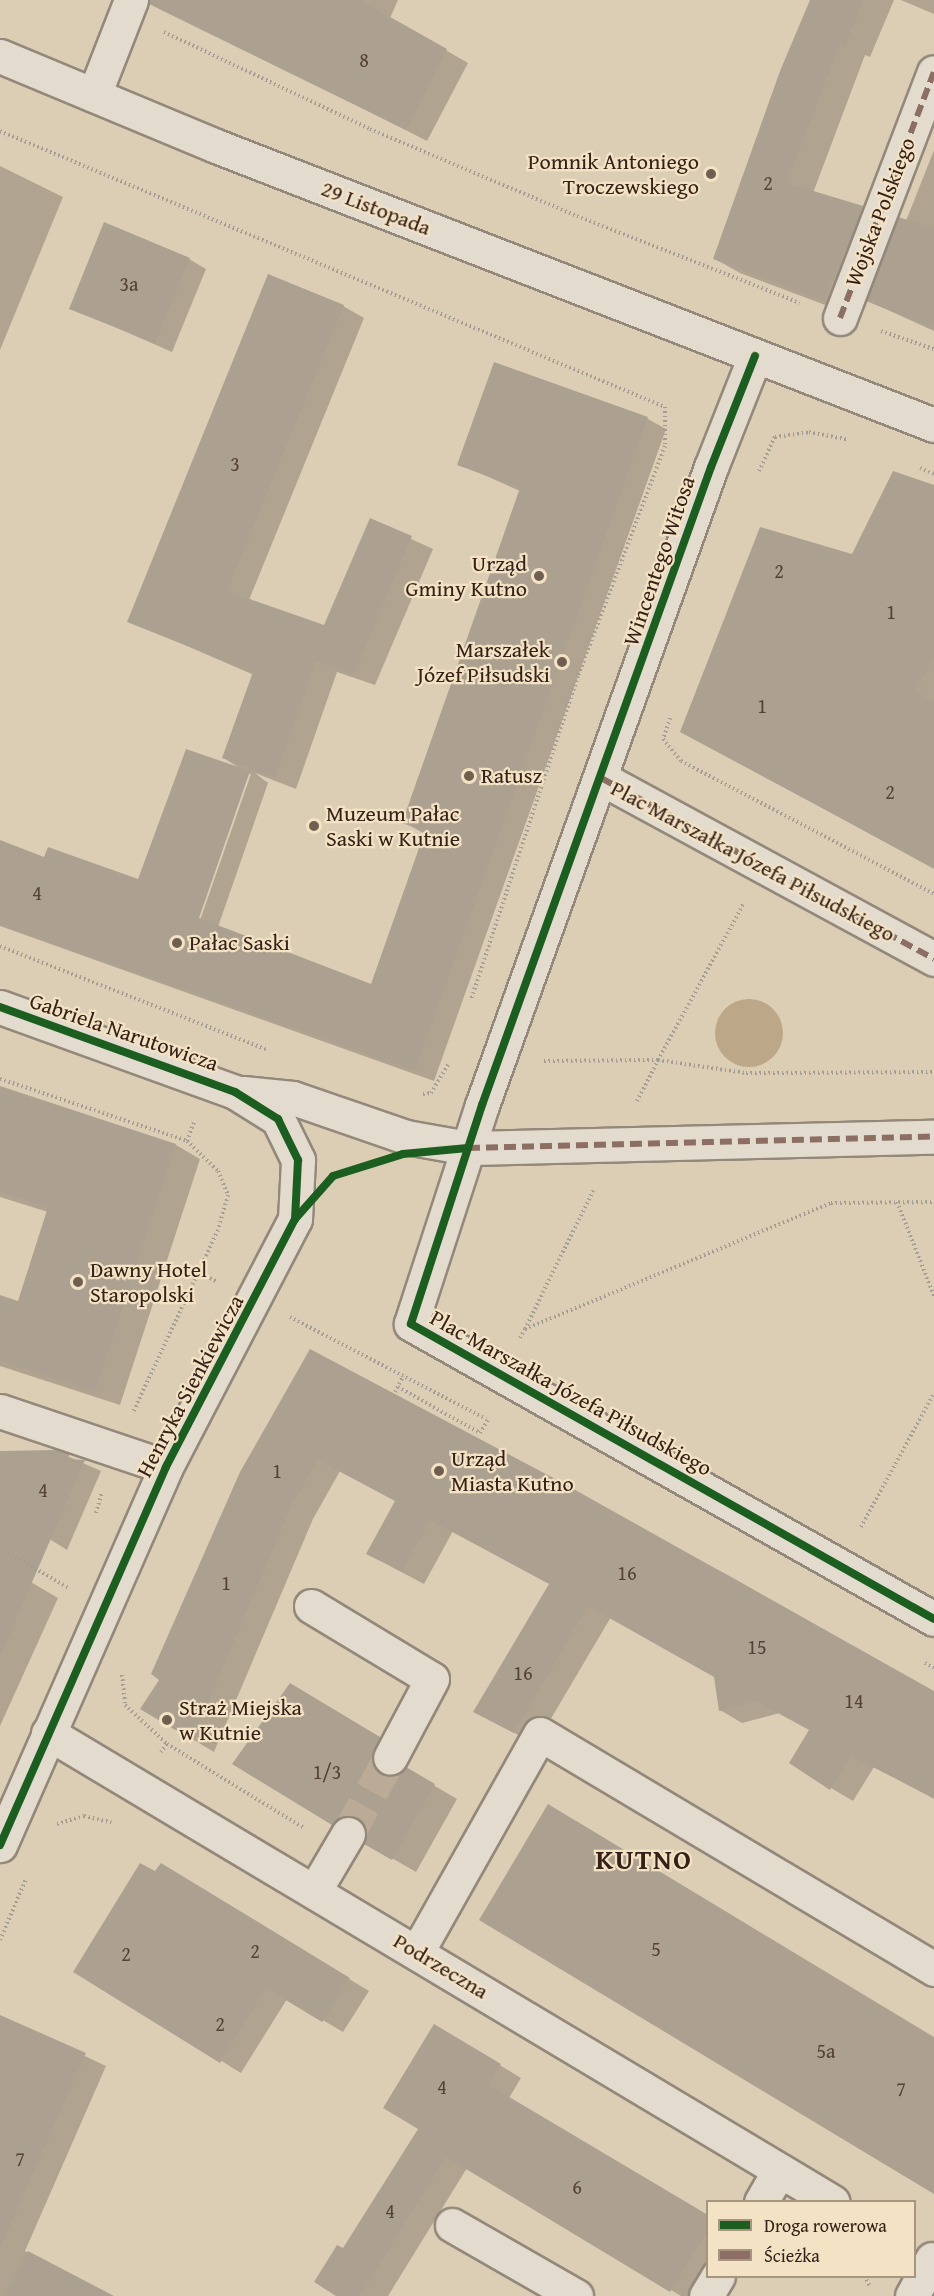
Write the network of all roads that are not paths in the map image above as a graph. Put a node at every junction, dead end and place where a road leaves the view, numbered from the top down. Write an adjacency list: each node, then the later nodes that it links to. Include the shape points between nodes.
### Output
1 (131, 0): 4 (street)
2 (0, 56): 4 (street, 29 Listopada)
3 (934, 72): 5 (street, Wojska Polskiego)
4 (94, 95): 6 (street, 29 Listopada)
5 (840, 318)
6 (755, 356): 7 (street, 29 Listopada); 8 (street, Wincentego Witosa, via 711,467)
7 (934, 425)
8 (601, 778): 9 (street, Plac Marszałka Józefa Piłsudskiego); 13 (street, Plac Marszałka Józefa Piłsudskiego)
9 (934, 959)
10 (0, 1007): 11 (street, Gabriela Narutowicza)
11 (235, 1092): 13 (street, via 294,1098 406,1137); 15 (street, Henryka Sienkiewicza, via 278,1119 298,1160 295,1219)
12 (934, 1137): 13 (street)
13 (468, 1148): 17 (street, Plac Marszałka Józefa Piłsudskiego, via 411,1324)
14 (0, 1411): 15 (street)
15 (166, 1467): 18 (street, Henryka Sienkiewicza)
16 (311, 1606): 19 (street, via 432,1679)
17 (934, 1619)
18 (48, 1733): 21 (street, Henryka Sienkiewicza); 22 (street, Podrzeczna)
19 (390, 1758)
20 (343, 1842): 22 (street)
21 (0, 1845)
22 (315, 1890): 23 (street, Podrzeczna)
23 (417, 1952): 24 (street, via 540,1734); 25 (street, Podrzeczna)
24 (934, 1969)
25 (780, 2171): 26 (street); 27 (street, Podrzeczna)
26 (762, 2200)
27 (829, 2200)
28 (452, 2225): 31 (street)
29 (927, 2256): 33 (street)
30 (717, 2278): 32 (street)
31 (576, 2296)
32 (706, 2296)
33 (912, 2296)

